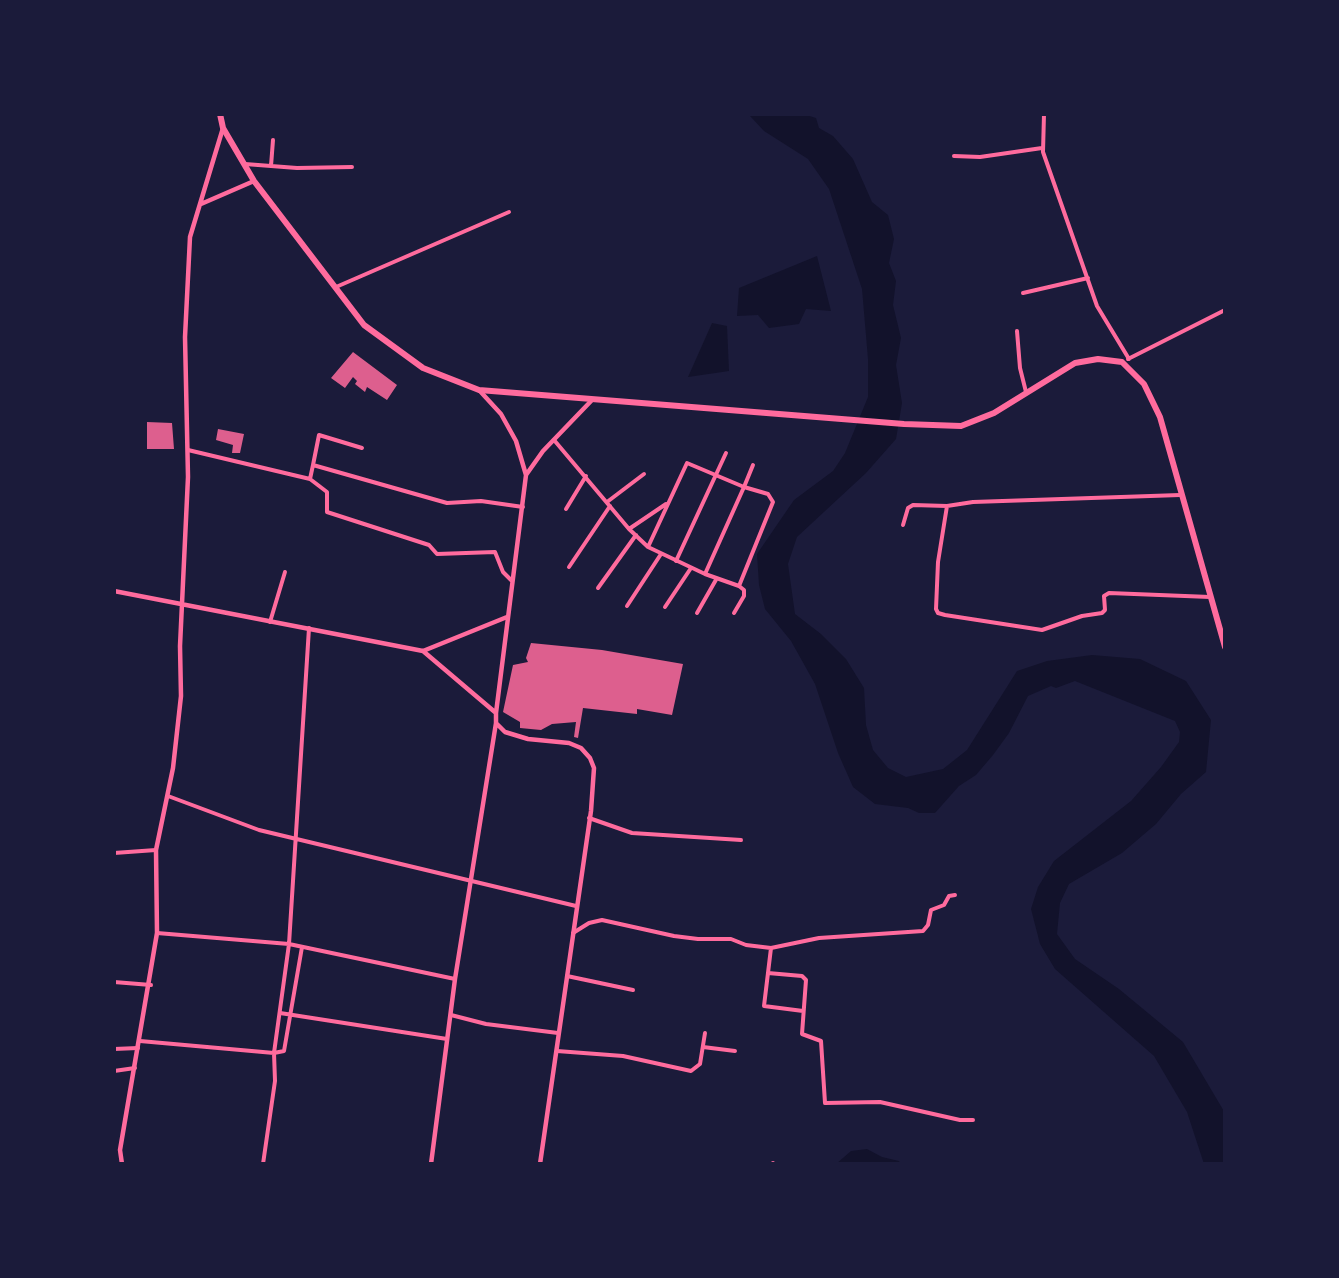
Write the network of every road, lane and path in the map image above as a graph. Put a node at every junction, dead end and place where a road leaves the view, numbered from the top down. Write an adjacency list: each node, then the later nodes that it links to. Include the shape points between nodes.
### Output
1 (220, 114): 3 (main road)
2 (1044, 114): 5 (street)
3 (223, 128): 7 (main road); 11 (street)
4 (273, 140): 8 (street)
5 (1042, 148): 6 (street); 13 (street)
6 (954, 156)
7 (243, 164): 8 (street); 10 (main road)
8 (271, 166): 9 (street)
9 (352, 166)
10 (254, 181): 11 (street); 14 (main road)
11 (201, 204): 24 (street, via 190,237 185,310)
12 (509, 212): 14 (street)
13 (1088, 278): 15 (street); 18 (street, via 1097,306)
14 (335, 287): 19 (main road, via 364,325 410,361 452,382)
15 (1023, 293)
16 (1225, 309): 18 (street)
17 (1017, 332): 20 (street)
18 (1126, 361): 20 (main road, via 1098,359 1075,363); 34 (main road, via 1151,395)
19 (479, 390): 21 (main road); 30 (street, via 501,414 516,441)
20 (1026, 392): 21 (main road, via 1010,404 961,426)
21 (592, 400): 22 (street)
22 (554, 440): 30 (street); 31 (street)
23 (362, 448): 26 (street, via 320,434)
24 (188, 450): 32 (street); 56 (street)
25 (726, 453): 28 (street)
26 (313, 465): 32 (street); 38 (street, via 447,503 494,501)
27 (753, 465): 33 (street)
28 (717, 473): 33 (street); 36 (street, via 687,463); 45 (street)
29 (644, 474): 35 (street)
30 (526, 475): 38 (street)
31 (586, 476): 35 (street); 39 (street)
32 (310, 479): 51 (street, via 327,492 327,512 430,546 437,554 495,552 502,572)
33 (744, 487): 49 (street); 52 (street, via 768,494 772,502)
34 (1180, 495): 37 (street); 55 (main road)
35 (609, 504): 41 (street); 46 (street)
36 (666, 504): 41 (street); 43 (street)
37 (946, 506): 40 (street, via 913,505 908,508); 55 (street, via 938,562 939,613 1042,630 1102,613 1104,596 1109,593)
38 (522, 507): 51 (street)
39 (566, 509)
40 (903, 525)
41 (629, 529): 42 (street)
42 (636, 535): 43 (street); 53 (street)
43 (648, 547): 44 (street)
44 (661, 554): 45 (street); 57 (street)
45 (676, 561): 47 (street)
46 (569, 567)
47 (691, 568): 49 (street); 58 (street)
48 (285, 572): 62 (street)
49 (705, 574): 50 (street)
50 (717, 578): 52 (street); 59 (street)
51 (511, 580): 61 (street)
52 (739, 586): 60 (street, via 744,596)
53 (598, 588)
54 (114, 591): 56 (street)
55 (1210, 597): 64 (main road)
56 (182, 604): 62 (street); 68 (street, via 181,696)
57 (627, 606)
58 (665, 607)
59 (697, 613)
60 (734, 613)
61 (507, 617): 65 (street); 66 (street)
62 (270, 622): 63 (street)
63 (309, 628): 65 (street); 70 (street)
64 (1225, 647)
65 (423, 651): 66 (street)
66 (496, 713): 67 (street)
67 (496, 723): 69 (street, via 516,737 569,742 590,758 594,768); 74 (street)
68 (168, 796): 70 (street); 72 (street)
69 (590, 818): 71 (street, via 632,833); 76 (street)
70 (296, 839): 74 (street); 79 (street)
71 (741, 840)
72 (156, 850): 73 (street); 77 (street)
73 (114, 853)
74 (471, 880): 76 (street); 84 (street)
75 (955, 896): 81 (street, via 949,896 944,905 931,910 924,930 819,938)
76 (576, 906): 78 (street)
77 (158, 933): 79 (street); 86 (street)
78 (572, 933): 81 (street, via 602,920 674,936 726,939); 83 (street)
79 (289, 944): 80 (street); 89 (street)
80 (302, 946): 84 (street); 90 (street)
81 (771, 948): 82 (street)
82 (768, 973): 88 (street, via 805,978); 88 (street, via 764,1007)
83 (566, 976): 87 (street); 92 (street)
84 (455, 979): 91 (street)
85 (114, 982): 86 (street)
86 (150, 985): 95 (street)
87 (633, 990)
88 (803, 1011): 104 (street, via 802,1034 821,1041 825,1103 880,1102)
89 (280, 1013): 90 (street); 101 (street)
90 (292, 1015): 94 (street); 101 (street, via 286,1050)
91 (451, 1015): 92 (street, via 486,1024); 94 (street)
92 (558, 1033): 99 (street)
93 (705, 1033): 96 (street)
94 (447, 1039): 108 (street)
95 (140, 1041): 97 (street); 101 (street)
96 (703, 1047): 99 (street, via 700,1064 691,1071 623,1056); 100 (street)
97 (138, 1048): 98 (street); 102 (street)
98 (114, 1049)
99 (557, 1051): 109 (street)
100 (735, 1051)
101 (274, 1053): 107 (street, via 275,1081)
102 (135, 1068): 103 (street); 105 (street)
103 (114, 1071)
104 (973, 1120)
105 (117, 1150): 106 (street)
106 (122, 1164)
107 (264, 1164)
108 (432, 1164)
109 (540, 1164)

